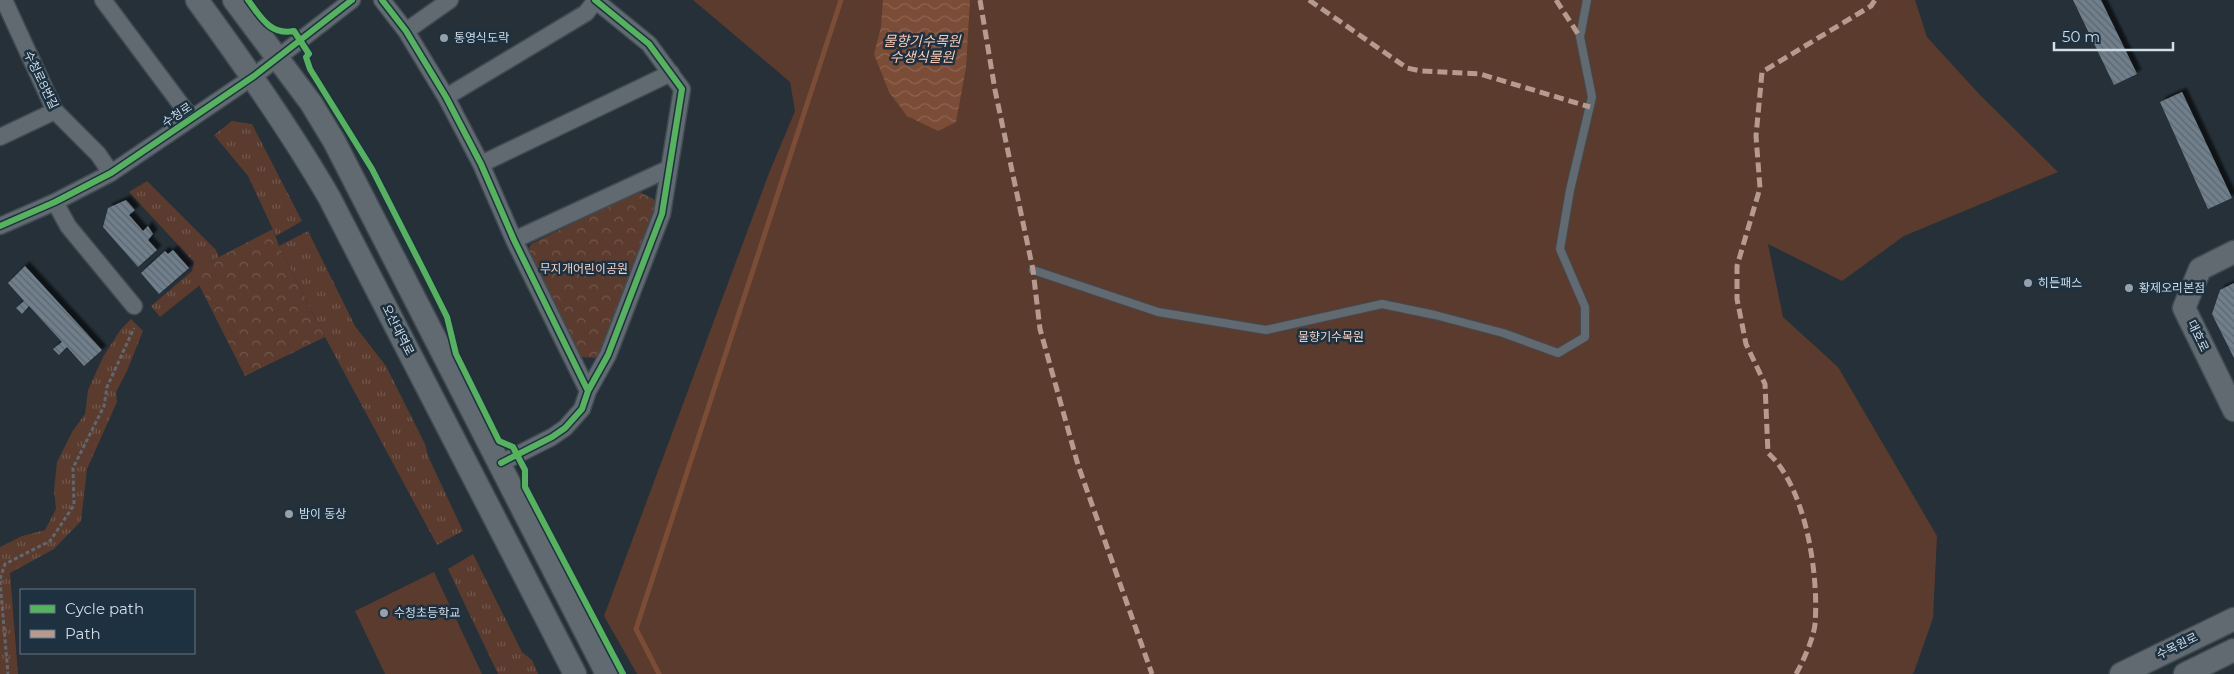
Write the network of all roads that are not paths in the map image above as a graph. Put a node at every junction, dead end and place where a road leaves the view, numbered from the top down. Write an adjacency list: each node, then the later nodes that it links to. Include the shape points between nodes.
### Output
1 (4, 0): 15 (street, 수청로8번길)
2 (103, 0): 16 (street)
3 (197, 0): 13 (main road, 오산대역로)
4 (234, 0): 11 (main road)
5 (352, 0): 11 (street, 수청로)
6 (382, 0): 10 (street)
7 (450, 0): 10 (street)
8 (596, 0): 12 (street, via 650,44); 14 (street, via 586,13)
9 (1588, 0): 25 (lane, via 1580,37 1592,97 1560,249 1585,307 1585,337 1558,354 1503,333 1382,304 1266,330 1158,312)
10 (406, 30): 14 (street)
11 (278, 58): 13 (street, 수청로); 29 (main road, via 334,141)
12 (671, 73): 18 (street); 19 (street, via 682,89)
13 (254, 76): 16 (street, 수청로); 32 (main road, 오산대역로, via 338,214)
14 (446, 97): 18 (street)
15 (55, 111): 17 (street); 20 (street, 수청로8번길, via 98,154)
16 (191, 118): 20 (street, 수청로)
17 (0, 137)
18 (481, 164): 23 (street)
19 (668, 169): 23 (street); 27 (street, via 662,214 608,355)
20 (111, 173): 21 (street, 수청로)
21 (55, 202): 22 (street, 수청로); 26 (street, via 68,226)
22 (0, 226)
23 (514, 240): 27 (street)
24 (2234, 252): 28 (main road, 대호로, via 2200,268 2184,308)
25 (1033, 270)
26 (134, 306)
27 (588, 391): 29 (street, via 582,409 565,428)
28 (2234, 410)
29 (501, 463): 33 (main road)
30 (2234, 619): 34 (main road, 수목원로)
31 (2234, 650): 35 (main road)
32 (575, 674)
33 (608, 674)
34 (2121, 674)
35 (2185, 674)

